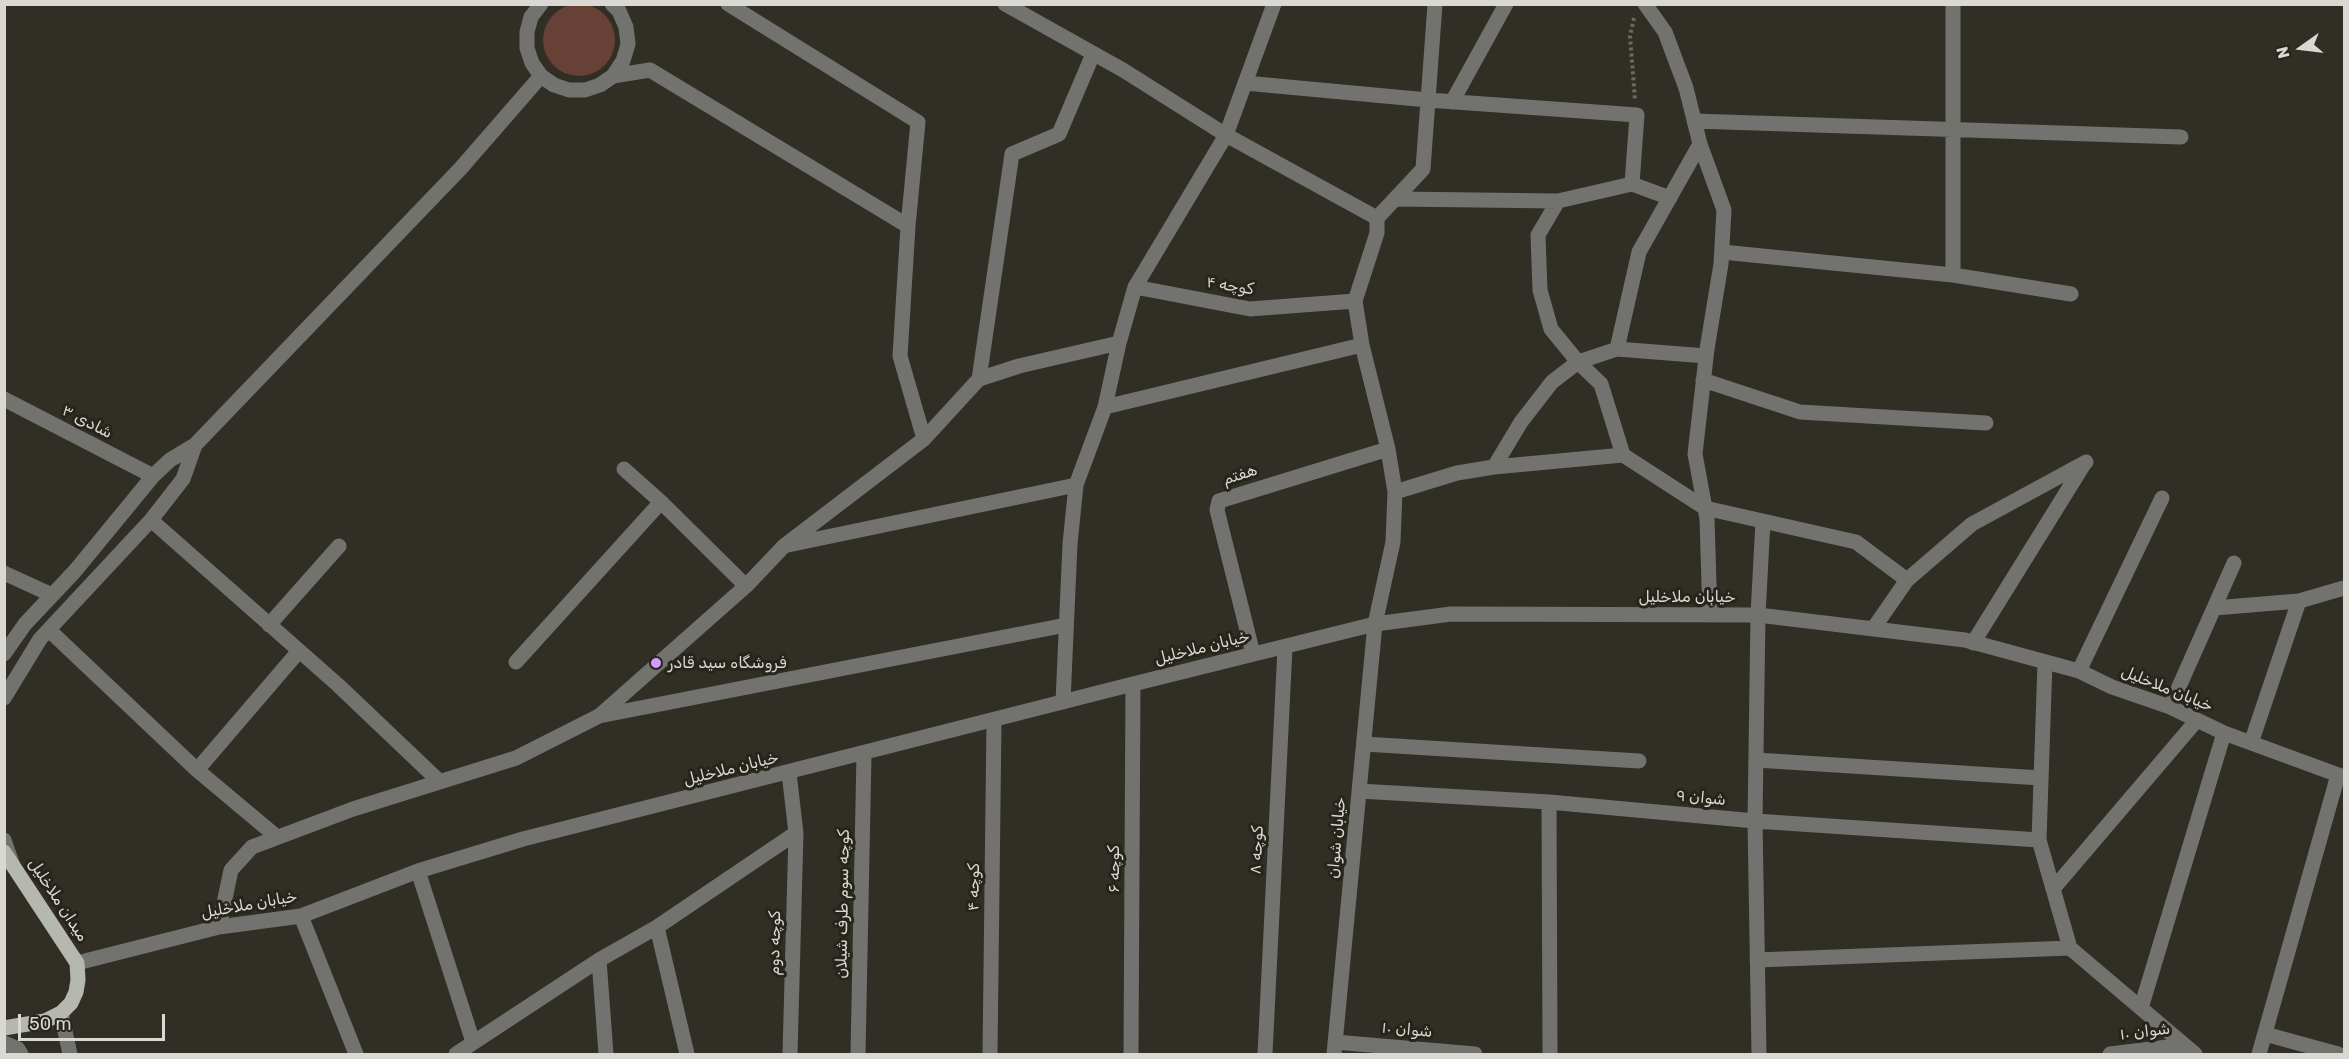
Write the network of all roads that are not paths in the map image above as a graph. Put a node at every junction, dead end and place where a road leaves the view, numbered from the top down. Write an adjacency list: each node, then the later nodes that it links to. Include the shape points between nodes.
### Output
1 (540, 4): 11 (street, via 531,17 527,48)
2 (728, 4): 26 (street, via 918,122)
3 (1005, 4): 10 (street)
4 (1274, 4): 13 (street)
5 (1435, 4): 14 (street)
6 (1506, 4): 15 (street)
7 (1953, 4): 17 (street)
8 (614, 5): 12 (street, via 626,27 627,44 623,61)
9 (1640, 10): 16 (street, via 1665,32)
10 (1093, 54): 18 (street); 37 (street, via 1059,134 1012,154)
11 (541, 76): 12 (street, via 554,86 569,90 585,90); 43 (street, via 461,168)
12 (613, 76): 26 (street, via 650,70)
13 (1245, 83): 14 (street); 18 (street)
14 (1428, 100): 15 (street); 23 (street, via 1423,169)
15 (1452, 102): 21 (street, via 1637,115)
16 (1694, 121): 17 (street); 20 (street)
17 (1953, 129): 19 (street); 28 (street)
18 (1226, 135): 25 (street); 29 (street)
19 (2181, 137)
20 (1700, 144): 22 (street); 27 (street, via 1724,210)
21 (1632, 184): 22 (street); 24 (street)
22 (1670, 198): 34 (street, via 1639,252)
23 (1395, 199): 24 (street); 25 (street)
24 (1557, 201): 36 (street, via 1538,234 1540,290 1551,329)
25 (1377, 218): 31 (street, via 1377,233)
26 (908, 226): 42 (street, via 900,356)
27 (1722, 252): 28 (street); 35 (street)
28 (1953, 274): 30 (street)
29 (1135, 287): 31 (street, کوچه ۴, via 1250,309); 32 (street)
30 (2071, 294)
31 (1355, 301): 33 (street, خیابان شوان)
32 (1119, 343): 37 (street); 40 (street)
33 (1362, 345): 40 (street); 44 (street, خیابان شوان)
34 (1617, 349): 35 (street); 36 (street)
35 (1706, 356): 38 (street)
36 (1578, 362): 45 (street, via 1601,384); 46 (street, via 1552,381)
37 (979, 379): 42 (street)
38 (1703, 380): 41 (street, via 1800,412); 53 (street, via 1695,454)
39 (4, 399): 48 (street, شادی ۳)
40 (1105, 407): 49 (street)
41 (1986, 423)
42 (924, 439): 57 (street)
43 (195, 445): 48 (street); 54 (street, via 183,479)
44 (1388, 449): 50 (street, خیابان شوان); 77 (street, هفتم, via 1219,501 1217,510)
45 (1623, 455): 46 (street); 53 (street)
46 (1494, 467): 50 (street, via 1457,472)
47 (624, 469): 52 (street)
48 (153, 476): 63 (street)
49 (1076, 485): 57 (street); 70 (street)
50 (1395, 492): 69 (street, خیابان شوان, via 1393,542)
51 (2162, 498): 80 (street)
52 (661, 502): 61 (street); 78 (street)
53 (1705, 508): 55 (street); 66 (street)
54 (151, 520): 68 (street); 72 (street)
55 (1763, 521): 60 (street, via 1856,542); 67 (street)
56 (339, 546): 68 (street)
57 (784, 546): 61 (street)
58 (2234, 563): 65 (street)
59 (4, 573): 63 (street)
60 (1907, 580): 71 (street); 73 (street, via 1972,524 2086,462)
61 (746, 586): 85 (street)
62 (2344, 588): 64 (street)
63 (52, 595): 76 (street)
64 (2299, 600): 65 (street); 89 (street)
65 (2214, 608): 84 (street)
66 (1710, 615): 67 (street, خیابان ملاخلیل); 69 (street, خیابان ملاخلیل, via 1451,614)
67 (1758, 615): 71 (street, خیابان ملاخلیل); 92 (street)
68 (269, 624): 75 (street)
69 (1375, 624): 74 (street, خیابان ملاخلیل); 90 (street, خیابان شوان)
70 (1066, 625): 83 (street); 85 (street)
71 (1873, 629): 73 (street, خیابان ملاخلیل)
72 (49, 630): 82 (street); 94 (street)
73 (1973, 642): 79 (street, خیابان ملاخلیل)
74 (1285, 648): 77 (street, خیابان ملاخلیل); 134 (street, کوچه ۸)
75 (299, 651): 94 (street); 98 (street)
76 (4, 654)
77 (1253, 654): 81 (street, خیابان ملاخلیل)
78 (516, 662)
79 (2045, 662): 80 (street, خیابان ملاخلیل); 97 (street)
80 (2079, 671): 84 (street, خیابان ملاخلیل)
81 (1133, 684): 83 (street, خیابان ملاخلیل); 133 (street, کوچه ۶)
82 (4, 698)
83 (1063, 702): 86 (street, خیابان ملاخلیل)
84 (2170, 707): 87 (street, خیابان ملاخلیل)
85 (599, 716): 98 (street, via 516,758)
86 (994, 720): 91 (street, خیابان ملاخلیل); 132 (street, کوچه ۴)
87 (2197, 720): 88 (street, خیابان ملاخلیل); 108 (street)
88 (2224, 733): 89 (street, خیابان ملاخلیل); 116 (street)
89 (2251, 743): 96 (street, خیابان ملاخلیل)
90 (1364, 744): 93 (street); 99 (street, خیابان شوان)
91 (864, 754): 95 (street, خیابان ملاخلیل); 131 (street, کوچه سوم طرف شیلان)
92 (1756, 760): 97 (street); 101 (street)
93 (1639, 761)
94 (197, 770): 103 (street)
95 (789, 773): 102 (street, کوچه دوم); 107 (street, خیابان ملاخلیل, via 524,839)
96 (2341, 776): 119 (street)
97 (2041, 778): 105 (street)
98 (440, 782): 103 (street)
99 (1359, 791): 100 (street, شوان ۹); 122 (street, خیابان شوان)
100 (1549, 802): 101 (street, شوان ۹); 136 (street)
101 (1755, 821): 105 (street, شوان ۹); 114 (street)
102 (796, 833): 111 (street); 130 (street, کوچه دوم)
103 (277, 837): 110 (street, via 252,847 231,870)
104 (4, 840): 106 (street)
105 (2039, 840): 108 (street)
106 (8, 857): 115 (main road, میدان ملاخلیل)
107 (418, 871): 109 (street, خیابان ملاخلیل); 120 (street)
108 (2053, 890): 112 (street)
109 (301, 916): 110 (street, خیابان ملاخلیل); 126 (street)
110 (219, 927): 115 (street, خیابان ملاخلیل)
111 (657, 927): 113 (street); 129 (street)
112 (2070, 948): 114 (street); 116 (street)
113 (599, 960): 120 (street); 128 (street)
114 (1757, 960): 137 (street)
115 (77, 963): 117 (main road, میدان ملاخلیل, via 76,992)
116 (2141, 1008): 123 (street)
117 (61, 1013): 118 (main road, via 45,1021); 125 (street)
118 (4, 1028)
119 (2265, 1034): 139 (street); 140 (street)
120 (473, 1042): 127 (street)
121 (4, 1043): 124 (street, via 18,1048)
122 (1334, 1048): 135 (street, شوان ۱۰)
123 (2190, 1050): 138 (street, شوان ۱۰)
124 (21, 1054)
125 (69, 1054)
126 (356, 1054)
127 (456, 1054)
128 (606, 1054)
129 (687, 1054)
130 (790, 1054)
131 (858, 1054)
132 (990, 1054)
133 (1131, 1054)
134 (1265, 1054)
135 (1475, 1054)
136 (1550, 1054)
137 (1759, 1054)
138 (2110, 1054)
139 (2259, 1054)
140 (2338, 1054)

